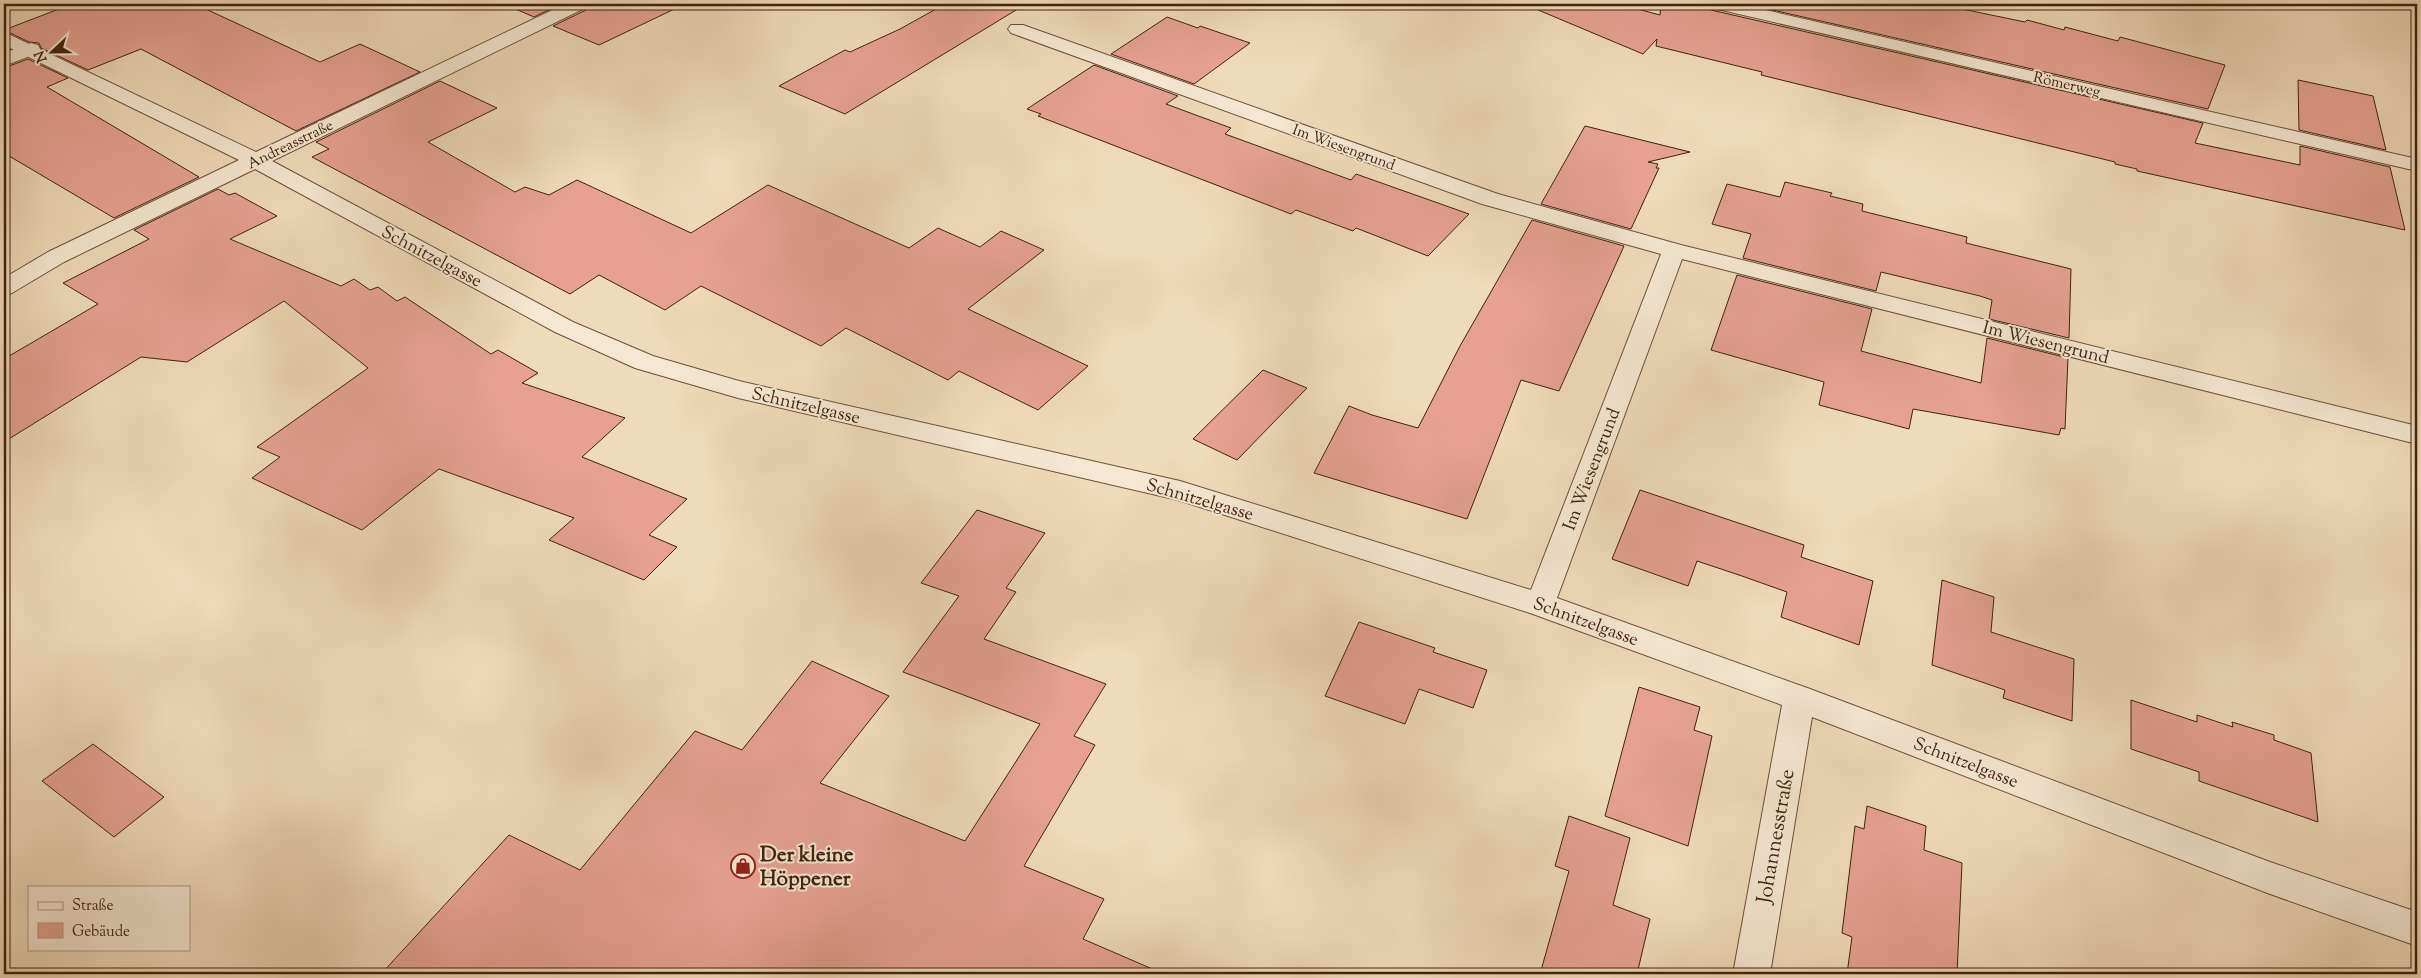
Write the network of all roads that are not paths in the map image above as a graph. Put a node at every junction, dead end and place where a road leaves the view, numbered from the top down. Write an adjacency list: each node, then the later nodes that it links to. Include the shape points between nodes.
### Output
1 (579, 4): 7 (street, Andreasstraße)
2 (1717, 4): 8 (street, Römerweg)
3 (1018, 29): 9 (street, Im Wiesengrund, via 1490,199)
4 (4, 38): 5 (street, Schnitzelgasse)
5 (31, 49): 6 (street); 7 (street, Schnitzelgasse)
6 (4, 60)
7 (257, 161): 10 (street, Andreasstraße, via 56,257); 12 (street, Schnitzelgasse, via 564,327 644,362 738,389 1180,491)
8 (2417, 165)
9 (1674, 250): 11 (street, Im Wiesengrund); 12 (street, Im Wiesengrund)
10 (4, 288)
11 (2417, 435)
12 (1540, 604): 13 (street, Schnitzelgasse)
13 (1799, 698): 14 (street, Schnitzelgasse, via 2270,878); 15 (street, Johannesstraße)
14 (2417, 929)
15 (1751, 974)

